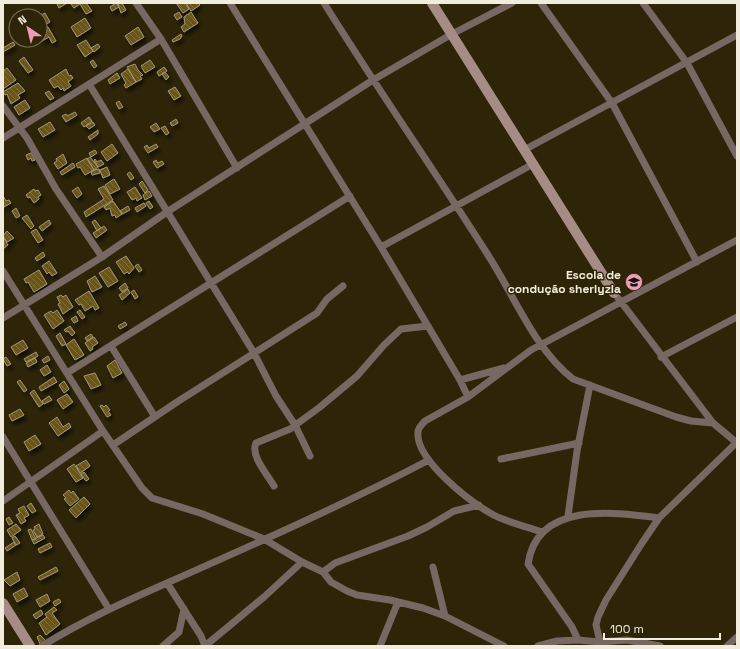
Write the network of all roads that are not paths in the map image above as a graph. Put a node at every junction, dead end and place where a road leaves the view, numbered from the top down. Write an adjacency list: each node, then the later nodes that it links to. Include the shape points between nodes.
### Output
1 (136, 3): 10 (street)
2 (230, 3): 16 (street)
3 (324, 3): 12 (street)
4 (432, 3): 8 (street)
5 (512, 3): 8 (street)
6 (541, 3): 14 (street)
7 (643, 3): 11 (street)
8 (452, 34): 12 (street); 19 (street)
9 (737, 35): 11 (street)
10 (161, 39): 13 (street); 22 (street)
11 (687, 63): 14 (street); 20 (street)
12 (372, 80): 16 (street); 24 (street)
13 (89, 84): 17 (street); 25 (street)
14 (612, 104): 19 (street); 29 (street)
15 (3, 106): 17 (street)
16 (304, 124): 22 (street); 23 (street)
17 (19, 128): 18 (street); 28 (street)
18 (3, 138)
19 (524, 150): 21 (street)
20 (737, 156)
21 (533, 164): 24 (street); 33 (street)
22 (237, 168): 25 (street)
23 (350, 196): 27 (street); 31 (street)
24 (457, 206): 27 (street); 39 (street)
25 (167, 212): 28 (street); 31 (street)
26 (737, 240): 29 (street)
27 (381, 247): 38 (street)
28 (102, 257): 35 (street)
29 (697, 262): 34 (street)
30 (3, 271): 35 (street)
31 (211, 282): 40 (street); 41 (street)
32 (343, 286): 41 (street, via 327,299 317,313)
33 (614, 293): 34 (street)
34 (620, 302): 39 (street); 42 (street)
35 (25, 304): 37 (street); 44 (street)
36 (737, 317): 42 (street)
37 (3, 318)
38 (428, 326): 45 (street); 50 (street, via 401,329 356,376)
39 (541, 345): 43 (street); 46 (street, via 562,371 573,379)
40 (111, 346): 44 (street); 48 (street)
41 (254, 352): 48 (street); 50 (street, via 276,396)
42 (662, 357): 49 (street)
43 (508, 367): 45 (street); 47 (street)
44 (67, 373): 51 (street)
45 (460, 380): 47 (street)
46 (590, 385): 49 (street, via 691,421); 54 (street)
47 (468, 397): 58 (street, via 420,427 420,445)
48 (155, 417): 55 (street)
49 (713, 423): 53 (street)
50 (295, 425): 56 (street); 60 (street, via 256,443 254,447 255,454)
51 (103, 431): 55 (street); 59 (street)
52 (3, 437): 59 (street)
53 (737, 442): 64 (street)
54 (578, 443): 57 (street); 63 (street)
55 (113, 445): 66 (street, via 142,488 152,498 203,514)
56 (310, 456)
57 (501, 459)
58 (428, 460): 62 (street); 66 (street, via 304,522)
59 (31, 482): 61 (street); 73 (street)
60 (274, 486)
61 (3, 501)
62 (479, 505): 65 (street, via 491,514); 69 (street, via 454,511 408,536 335,563)
63 (568, 516): 64 (street, via 604,513); 65 (street)
64 (659, 518): 78 (street, via 600,611 596,625)
65 (542, 532): 77 (street, via 528,564 554,598)
66 (264, 539): 67 (street); 70 (street)
67 (302, 562): 69 (street); 74 (street, via 264,598 205,646)
68 (433, 567): 75 (street)
69 (323, 572): 71 (street, via 331,582 352,593)
70 (167, 583): 73 (street); 74 (street)
71 (398, 602): 75 (street); 82 (street)
72 (3, 603): 79 (street)
73 (109, 609): 80 (street)
74 (184, 609): 81 (street, via 179,632)
75 (446, 616): 83 (street)
76 (737, 637): 86 (street)
77 (578, 640): 78 (street); 84 (street, via 557,641)
78 (600, 644): 85 (street, via 628,640)
79 (30, 646)
80 (42, 646)
81 (162, 646)
82 (380, 646)
83 (504, 646)
84 (538, 646)
85 (660, 646)
86 (727, 646)

